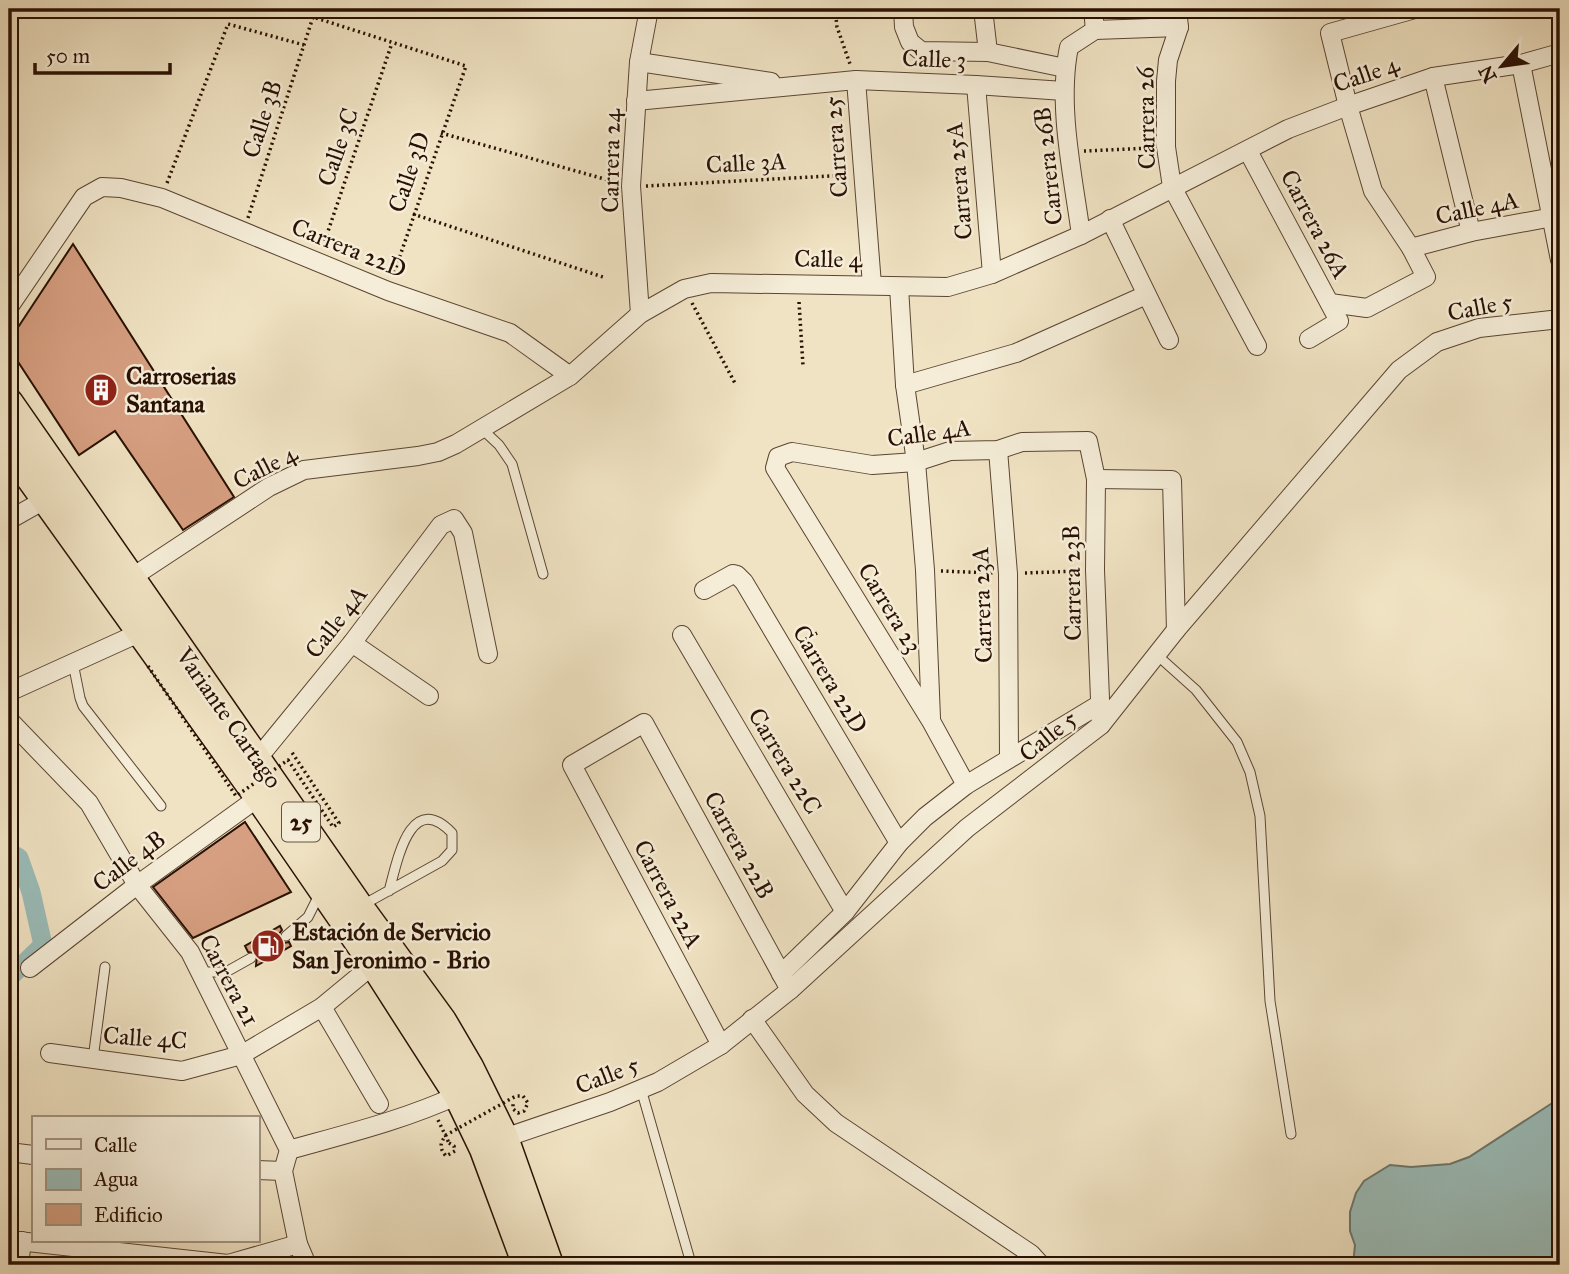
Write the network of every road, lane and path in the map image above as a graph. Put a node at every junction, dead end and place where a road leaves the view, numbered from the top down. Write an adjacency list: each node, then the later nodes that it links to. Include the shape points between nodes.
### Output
1 (649, 9): 13 (street, Carrera 24)
2 (835, 9): 17 (path, Carrera 25, via 836,27)
3 (903, 9): 11 (street, via 910,42 921,51)
4 (983, 9): 11 (street)
5 (1093, 9): 8 (street)
6 (1415, 9): 22 (street, via 1330,33)
7 (1178, 18): 8 (street); 24 (street, Carrera 26, via 1166,81)
8 (1095, 30): 15 (street, via 1069,47)
9 (392, 43): 10 (path, Calle 3B, via 313,17); 23 (path, Calle 3D, via 466,66); 39 (path, Calle 3C)
10 (304, 45): 30 (path, via 228,23); 34 (path, Calle 3B)
11 (988, 52): 15 (street)
12 (1560, 53): 14 (street, Calle 4)
13 (639, 62): 19 (street, Calle 3); 21 (street, Carrera 24)
14 (1521, 64): 16 (street, Calle 4); 32 (street)
15 (1065, 68): 20 (street, Carrera 26B)
16 (1433, 77): 22 (street, Calle 4); 35 (street)
17 (856, 80): 18 (street, Calle 3); 19 (street, Calle 3); 27 (street, Carrera 25)
18 (976, 85): 20 (street, Calle 3); 40 (street, Carrera 25A)
19 (802, 87): 21 (street, Calle 3)
20 (1064, 91): 25 (street, Carrera 26B)
21 (636, 101): 28 (street, Carrera 24)
22 (1348, 106): 26 (street, Calle 4, via 1288,129); 37 (street, via 1373,191)
23 (441, 133): 28 (path, Calle 3A); 31 (path, Calle 3D)
24 (1166, 147): 25 (path); 29 (street, Carrera 26)
25 (1070, 151): 36 (street, Carrera 26B)
26 (1248, 151): 29 (street, Calle 4); 48 (street, Carrera 26A)
27 (863, 174): 28 (path, Calle 3A); 43 (street, Carrera 25)
28 (631, 186): 50 (street, Carrera 24)
29 (1172, 187): 33 (street, Calle 4); 54 (street, Carrera 26)
30 (162, 198): 34 (street, Carrera 22D); 49 (street, Carrera 22D, via 102,187 84,197)
31 (413, 214): 41 (path); 46 (path, Calle 3D)
32 (1553, 217): 35 (street, Calle 4A); 38 (street)
33 (1110, 219): 36 (street, Calle 4); 47 (street)
34 (244, 232): 39 (street, Carrera 22D)
35 (1471, 232): 37 (street, Calle 4A)
36 (1081, 234): 40 (street, Calle 4)
37 (1411, 248): 48 (street, via 1426,277 1367,308)
38 (1560, 260)
39 (317, 262): 46 (street, Carrera 22D)
40 (992, 274): 44 (street, Calle 4, via 948,287)
41 (606, 278)
42 (799, 283): 43 (street, Calle 4); 45 (street, Calle 4, via 711,283); 55 (path)
43 (872, 285): 44 (street, Calle 4)
44 (899, 287): 58 (street)
45 (684, 289): 50 (street, Calle 4); 57 (path)
46 (388, 291): 56 (street, Carrera 22D, via 510,333)
47 (1146, 295): 53 (street); 58 (street, via 1016,353)
48 (1330, 303): 52 (street, Carrera 26A, via 1339,321)
49 (9, 307)
50 (640, 314): 56 (street, Calle 4)
51 (1560, 319): 72 (street, Calle 5, via 1479,328 1437,342 1399,370)
52 (1309, 339)
53 (1169, 340)
54 (1257, 346)
55 (803, 366)
56 (569, 376): 60 (street, Calle 4)
57 (736, 385)
58 (905, 385): 65 (street)
59 (9, 403): 70 (highway, Variante Cartago / 25)
60 (482, 429): 69 (lane, via 512,464); 70 (street, Calle 4, via 438,452 304,470 269,487)
61 (1088, 441): 63 (street, Calle 4A, via 1022,442); 66 (street, Carrera 23B)
62 (9, 448): 67 (highway, Variante Cartago / 25)
63 (998, 450): 65 (street, Calle 4A, via 950,451); 89 (street, Carrera 23A, via 1008,573)
64 (778, 457): 65 (street, Calle 4A, via 792,452 872,466); 84 (street, Carrera 23, via 775,468)
65 (916, 462): 84 (street)
66 (1096, 479): 72 (street, via 1172,480); 82 (street, Carrera 23B)
67 (46, 499): 68 (street); 73 (highway, Variante Cartago / 25)
68 (9, 520)
69 (543, 574)
70 (131, 578): 88 (highway, Variante Cartago / 25)
71 (704, 590): 93 (street, Carrera 22D, via 733,574 744,582)
72 (1176, 630): 77 (street, Calle 5)
73 (139, 633): 78 (street); 91 (highway, Variante Cartago / 25)
74 (682, 635): 98 (street, Carrera 22C)
75 (352, 643): 76 (street, Calle 4A, via 440,525 454,519 463,533); 81 (street); 88 (street, Calle 4A)
76 (488, 654)
77 (1157, 655): 86 (street, Calle 5); 117 (lane, via 1196,690 1237,742 1250,772 1260,816 1270,1001)
78 (73, 663): 80 (street); 92 (lane, via 83,706)
79 (148, 666): 87 (path, bridge, via 236,796 289,760 334,827 340,823)
80 (9, 692)
81 (429, 696)
82 (1100, 704): 86 (street, Carrera 23B); 89 (street)
83 (9, 720): 94 (street, Carrera 21, via 89,803)
84 (931, 721): 90 (street, Carrera 23)
85 (644, 723): 105 (street, Carrera 22B); 108 (street, Carrera 22A, via 572,765)
86 (1101, 725): 105 (street, Calle 5, via 967,828)
87 (291, 751)
88 (258, 758): 97 (highway, Variante Cartago / 25)
89 (1009, 758): 90 (street)
90 (966, 785): 93 (street)
91 (259, 797): 94 (street, Calle 4B); 95 (highway, Variante Cartago / 25)
92 (161, 806)
93 (900, 843): 98 (street)
94 (136, 885): 103 (street, Calle 4B); 104 (street, Carrera 21, via 190,952)
95 (323, 888): 99 (lane, via 309,917); 101 (highway, Variante Cartago / 25)
96 (389, 891): 96 (lane, via 442,861 452,850 452,833 441,822 427,819 403,837); 97 (lane)
97 (359, 907): 118 (highway, Variante Cartago / 25, via 442,1021)
98 (845, 912): 105 (street)
99 (286, 936)
100 (251, 958): 104 (lane, via 226,972)
101 (374, 964): 106 (street, Calle 4C); 113 (highway, Variante Cartago / 25)
102 (105, 967): 111 (lane)
103 (30, 968)
104 (200, 972): 110 (street, Carrera 21)
105 (786, 982): 107 (street, Calle 5)
106 (322, 1007): 110 (street, Calle 4C); 114 (street)
107 (752, 1018): 108 (street, Calle 5); 132 (street, via 805,1094 836,1123)
108 (721, 1045): 112 (street, Calle 5)
109 (50, 1054): 111 (street, Calle 4C)
110 (241, 1055): 111 (street, Calle 4C, via 181,1071); 119 (street, Carrera 21)
111 (93, 1059)
112 (641, 1089): 118 (street, Calle 5); 131 (lane)
113 (458, 1095): 116 (street); 129 (highway, Variante Cartago / 25, via 484,1149)
114 (379, 1104)
115 (513, 1104): 116 (path, bridge, via 518,1113 528,1104 523,1096 516,1096 446,1135 441,1142 446,1156 455,1152 454,1146 449,1143)
116 (432, 1107): 119 (street)
117 (1291, 1134)
118 (504, 1138): 130 (highway, Variante Cartago / 25)
119 (289, 1150): 123 (street)
120 (9, 1152): 121 (street)
121 (32, 1155)
122 (259, 1170): 123 (street)
123 (283, 1171): 125 (street)
124 (16, 1241): 126 (street); 127 (street)
125 (298, 1244): 126 (street, via 228,1265); 128 (street)
126 (97, 1252)
127 (19, 1265)
128 (307, 1265)
129 (527, 1265)
130 (549, 1265)
131 (688, 1265)
132 (1041, 1265)

